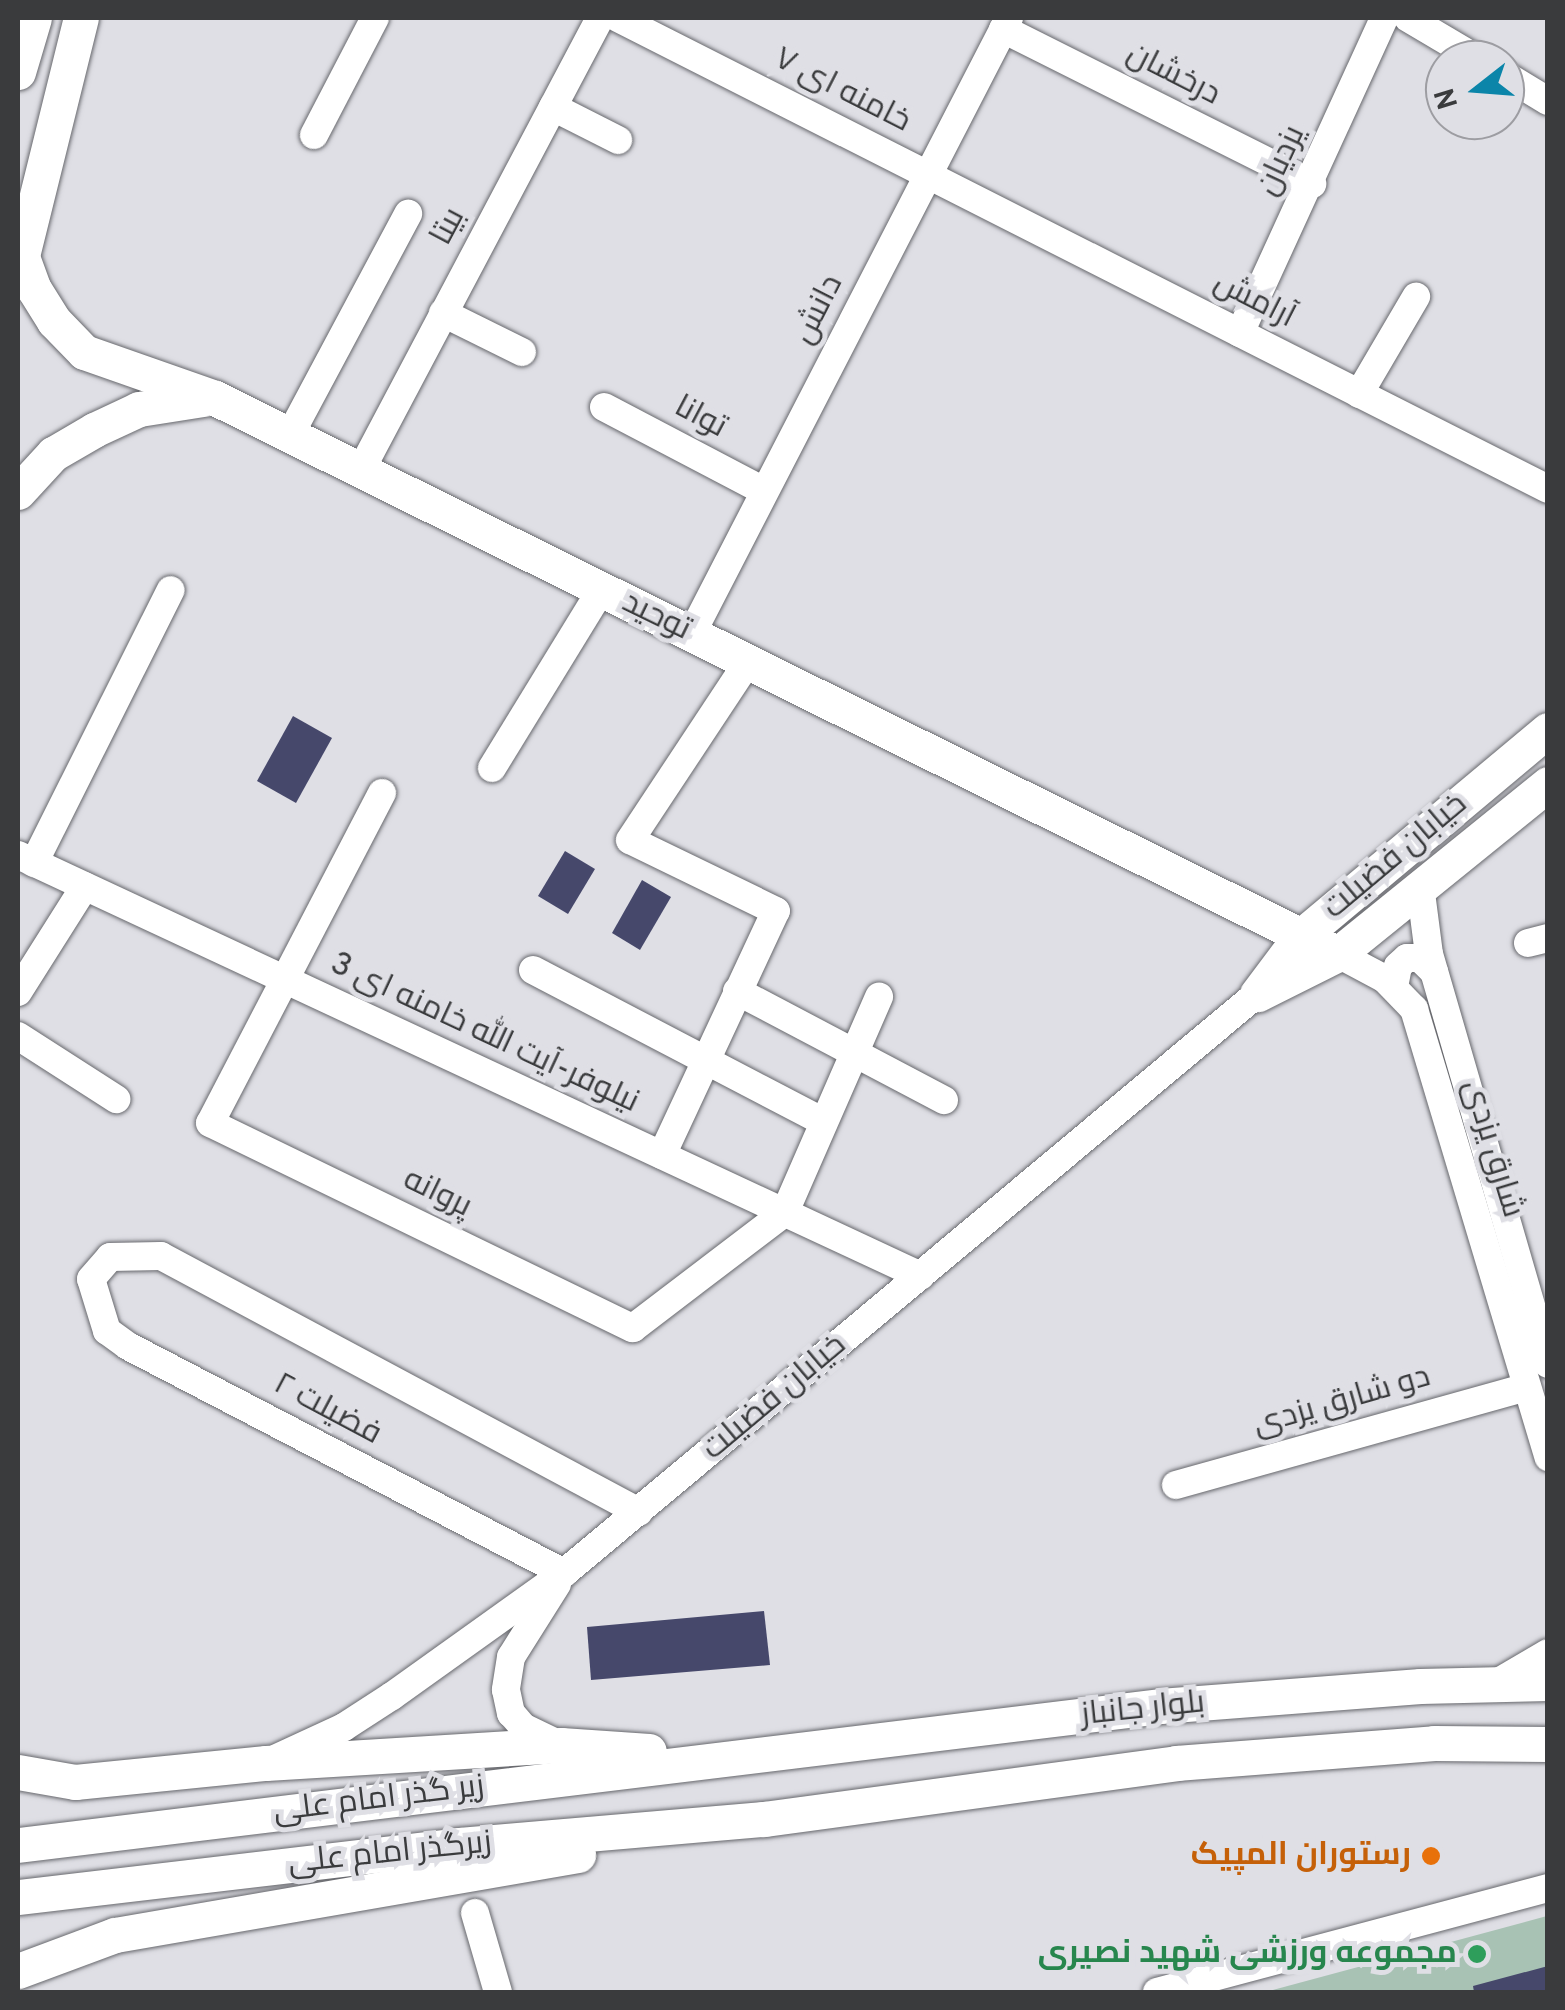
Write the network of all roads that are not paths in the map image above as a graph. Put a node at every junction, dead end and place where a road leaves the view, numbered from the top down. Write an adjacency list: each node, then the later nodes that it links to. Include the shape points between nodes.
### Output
1 (34, 18): 11 (main road)
2 (81, 18): 18 (main road)
3 (374, 18): 13 (street)
4 (600, 18): 12 (street, بیتا)
5 (618, 18): 9 (street, خامنه ای ۷)
6 (1384, 18): 16 (street, یزدیان)
7 (1408, 18): 10 (street)
8 (1006, 23): 15 (street, دانش); 16 (street, درخشان)
9 (662, 27): 15 (street, خامنه ای ۷)
10 (1445, 40)
11 (18, 72)
12 (553, 106): 14 (street); 20 (street, بیتا)
13 (314, 135)
14 (618, 140)
15 (928, 174): 21 (street, آرامش); 29 (street, دانش)
16 (1312, 184): 21 (street, یزدیان)
17 (408, 214): 26 (street)
18 (19, 264): 24 (main road, توحید, via 54,322 84,352)
19 (1416, 297): 23 (street)
20 (443, 313): 22 (street); 27 (street, بیتا)
21 (1240, 333): 23 (street, آرامش)
22 (522, 352)
23 (1359, 394): 28 (street, آرامش)
24 (214, 398): 26 (main road, توحید); 30 (main road, via 140,409 94,430 53,454)
25 (604, 407): 29 (street, توانا)
26 (290, 435): 27 (main road, توحید)
27 (361, 470): 32 (main road, توحید)
28 (1548, 489)
29 (764, 491): 33 (street, دانش)
30 (18, 492)
31 (170, 590): 39 (street)
32 (601, 590): 33 (main road, توحید); 36 (street)
33 (691, 635): 34 (main road, توحید)
34 (747, 663): 42 (main road, توحید); 48 (street, via 630,840 776,911)
35 (1548, 730): 42 (main road, خیابان فضیلت)
36 (492, 768)
37 (1548, 784): 40 (main road, خیابان فضیلت)
38 (382, 793): 46 (street)
39 (26, 859): 41 (street, نیلوفر-آیت الله خامنه ای 3)
40 (1420, 885): 43 (main road, خیابان فضیلت); 45 (street)
41 (85, 886): 46 (street, نیلوفر-آیت الله خامنه ای 3); 49 (street)
42 (1299, 938): 43 (main road, توحید); 50 (main road, خیابان فضیلت)
43 (1338, 954): 47 (street, شارق یزدی); 50 (main road, خیابان فضیلت)
44 (534, 970): 54 (street)
45 (1434, 972): 47 (street, via 1420,958 1406,958); 60 (street)
46 (284, 979): 58 (street, نیلوفر-آیت الله خامنه ای 3); 59 (street, پروانه, via 210,1123 633,1328)
47 (1394, 987): 60 (street, شارق یزدی, via 1414,1009)
48 (737, 991): 53 (street); 54 (street)
49 (18, 992)
50 (1257, 994): 61 (street, خیابان فضیلت)
51 (880, 997): 53 (street)
52 (18, 1036): 55 (street)
53 (856, 1051): 56 (street); 57 (street)
54 (704, 1062): 57 (street); 58 (street)
55 (116, 1099)
56 (944, 1100)
57 (824, 1122): 59 (street)
58 (662, 1155): 59 (street, نیلوفر-آیت الله خامنه ای 3)
59 (785, 1212): 61 (street, نیلوفر-آیت الله خامنه ای 3)
60 (1521, 1270): 62 (street); 63 (street, شارق یزدی)
61 (921, 1276): 66 (street, خیابان فضیلت)
62 (1548, 1364)
63 (1526, 1387): 64 (street, شارق یزدی); 65 (street, دو شارق یزدی)
64 (1548, 1458)
65 (1176, 1485)
66 (639, 1512): 67 (street, خیابان فضیلت); 67 (street, فضیلت ۲, via 161,1256 110,1256 91,1279 106,1331 128,1346)
67 (564, 1573): 72 (street, via 512,1657 506,1690 511,1713 523,1727); 74 (street, خیابان فضیلت, via 344,1727)
68 (1548, 1653): 70 (street)
69 (1548, 1683): 70 (main road, بلوار جانباز)
70 (1495, 1684): 73 (main road, بلوار جانباز, via 1160,1706)
71 (1548, 1744): 78 (main road, بلوار جانباز, via 1434,1744 1176,1763)
72 (561, 1745): 73 (main road); 74 (main road)
73 (740, 1756): 79 (main road, زیر گذر امام علی)
74 (266, 1763): 76 (main road)
75 (18, 1772): 76 (main road)
76 (75, 1782): 77 (main road)
77 (18, 1795)
78 (764, 1819): 81 (main road, زیرگذر امام علی, via 459,1845); 83 (main road)
79 (18, 1846)
80 (1548, 1888): 87 (street)
81 (18, 1898)
82 (475, 1914): 86 (street)
83 (114, 1935): 84 (main road); 85 (main road)
84 (18, 1951)
85 (18, 1971)
86 (498, 1992)
87 (1157, 1992)

